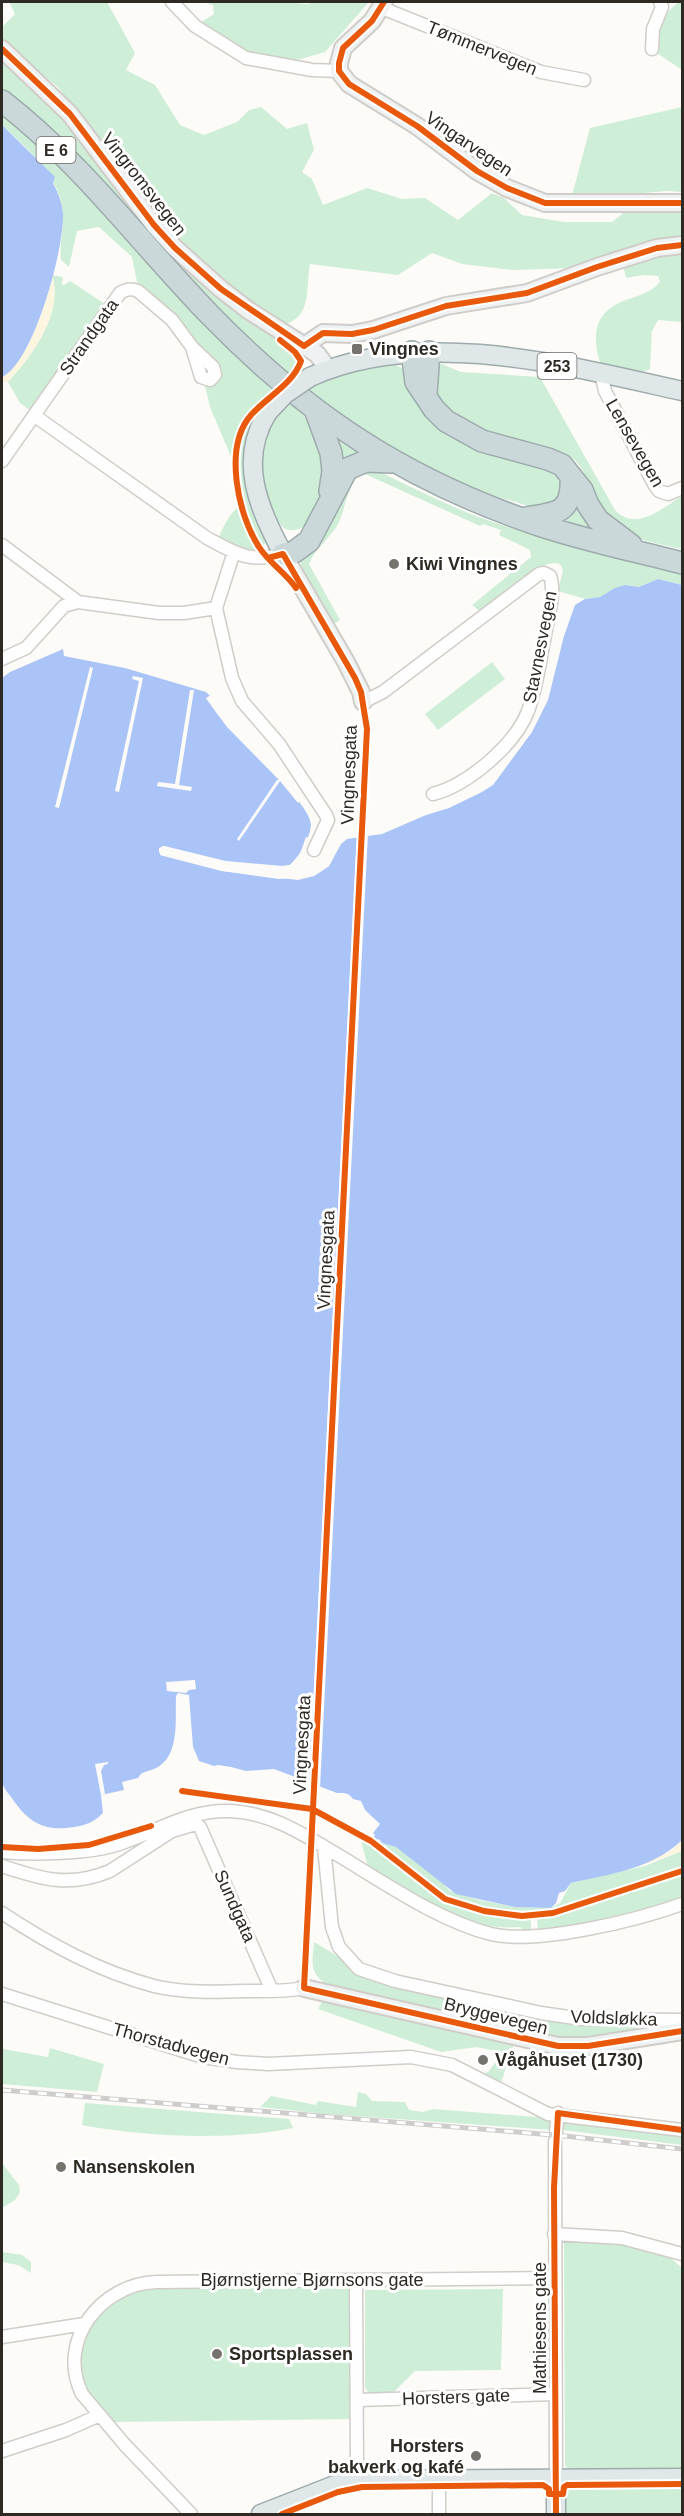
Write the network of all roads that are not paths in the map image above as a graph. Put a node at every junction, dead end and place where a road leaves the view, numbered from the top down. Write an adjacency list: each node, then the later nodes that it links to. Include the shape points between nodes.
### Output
1 (172, 2): 6 (street, via 195,26 246,58)
2 (660, 2): 5 (street)
3 (383, 5): 6 (street, via 343,48); 7 (street, Tømmervegen, via 541,72)
4 (2, 49): 11 (street, Vingromsvegen, via 70,114 175,248 230,296)
5 (652, 49)
6 (339, 70): 9 (street, Vingarvegen, via 349,84 417,126 477,171 526,196 545,203)
7 (584, 80)
8 (2, 101): 17 (highway, E 6, via 85,178 232,338)
9 (682, 203)
10 (682, 245): 11 (street, via 657,248 527,293 446,306 373,330 323,333)
11 (304, 346): 14 (street)
12 (192, 347): 18 (street, Strandgata, via 172,320 138,291 124,290)
13 (420, 352): 14 (main road, 253, via 367,357); 15 (main road, 253, via 477,355); 21 (highway, via 426,394 439,415 465,434 553,461)
14 (318, 373): 26 (main road, Vingnesgata / 253, bridge, via 285,394 268,412 254,444 252,472 262,513)
15 (601, 373): 16 (main road, 253); 22 (street, Lensevegen, via 604,391 654,484 668,494)
16 (682, 391)
17 (316, 411): 20 (highway, E 6); 23 (highway, via 331,453)
18 (35, 416): 19 (street, Strandgata); 28 (street, via 191,527)
19 (2, 461)
20 (393, 462): 23 (highway, via 352,465 342,474); 24 (highway, E 6, via 458,494)
21 (571, 476): 24 (highway, via 572,491 565,507 555,514); 27 (highway, via 598,520)
22 (682, 488)
23 (330, 498): 26 (highway, via 309,541 294,552)
24 (523, 519): 27 (highway, E 6)
25 (2, 545): 30 (street)
26 (280, 549): 28 (street, via 260,559); 33 (street, Vingnesgata, via 346,662)
27 (638, 551): 29 (highway, E 6)
28 (234, 552): 31 (street)
29 (682, 563)
30 (78, 602): 31 (street, via 159,613); 32 (street, via 64,606 26,648)
31 (216, 608): 35 (street, via 232,678 242,701 279,744 326,815 328,820)
32 (2, 659)
33 (363, 702): 34 (street, Stavnesvegen, via 383,692 539,574 550,576 546,627 523,723 472,776)
34 (433, 794)
35 (314, 850)
36 (324, 1847): 37 (street, via 275,1819 220,1811 188,1816 117,1845 96,1849); 39 (street, via 436,1911 471,1928 509,1937 579,1930); 44 (street, Voldsløkka, via 332,1927 339,1947 359,1969 395,1981 541,2013 582,2019)
37 (2, 1851)
38 (2, 1866): 42 (street, Sundgata, via 53,1881 100,1875 172,1831 196,1824)
39 (682, 1904)
40 (2, 1913): 42 (street, Bryggevegen, via 71,1955 155,1986 212,1992)
41 (304, 1988): 42 (street, Bryggevegen); 45 (street, Bryggevegen, via 558,2046 588,2046)
42 (272, 1991)
43 (2, 1994): 46 (street, Thorstadvegen, via 189,2053 225,2060 268,2064 411,2057 452,2065 536,2109)
44 (682, 2020)
45 (682, 2031)
46 (558, 2114): 47 (street, Thorstadvegen); 48 (street, Mathiesens gate)
47 (682, 2130)
48 (554, 2234): 49 (street, via 614,2236); 50 (street, Mathiesens gate)
49 (677, 2252)
50 (554, 2278): 51 (street, Bjørnstjerne Bjørnsons gate); 54 (street, Mathiesens gate)
51 (356, 2281): 52 (street, Bjørnstjerne Bjørnsons gate, via 139,2283 105,2301); 55 (street)
52 (84, 2324): 53 (street); 56 (street, via 76,2347 76,2379 82,2394)
53 (2, 2337)
54 (555, 2394): 55 (street, Horsters gate); 60 (street, Mathiesens gate)
55 (357, 2400): 61 (street)
56 (100, 2415): 57 (street); 62 (street)
57 (2, 2451)
58 (439, 2478): 60 (main road); 61 (main road); 64 (street)
59 (682, 2478): 60 (main road)
60 (556, 2479): 65 (main road, Mathiesens gate)
61 (359, 2480): 63 (main road, via 335,2485)
62 (191, 2514)
63 (261, 2514)
64 (439, 2514)
65 (556, 2514)

